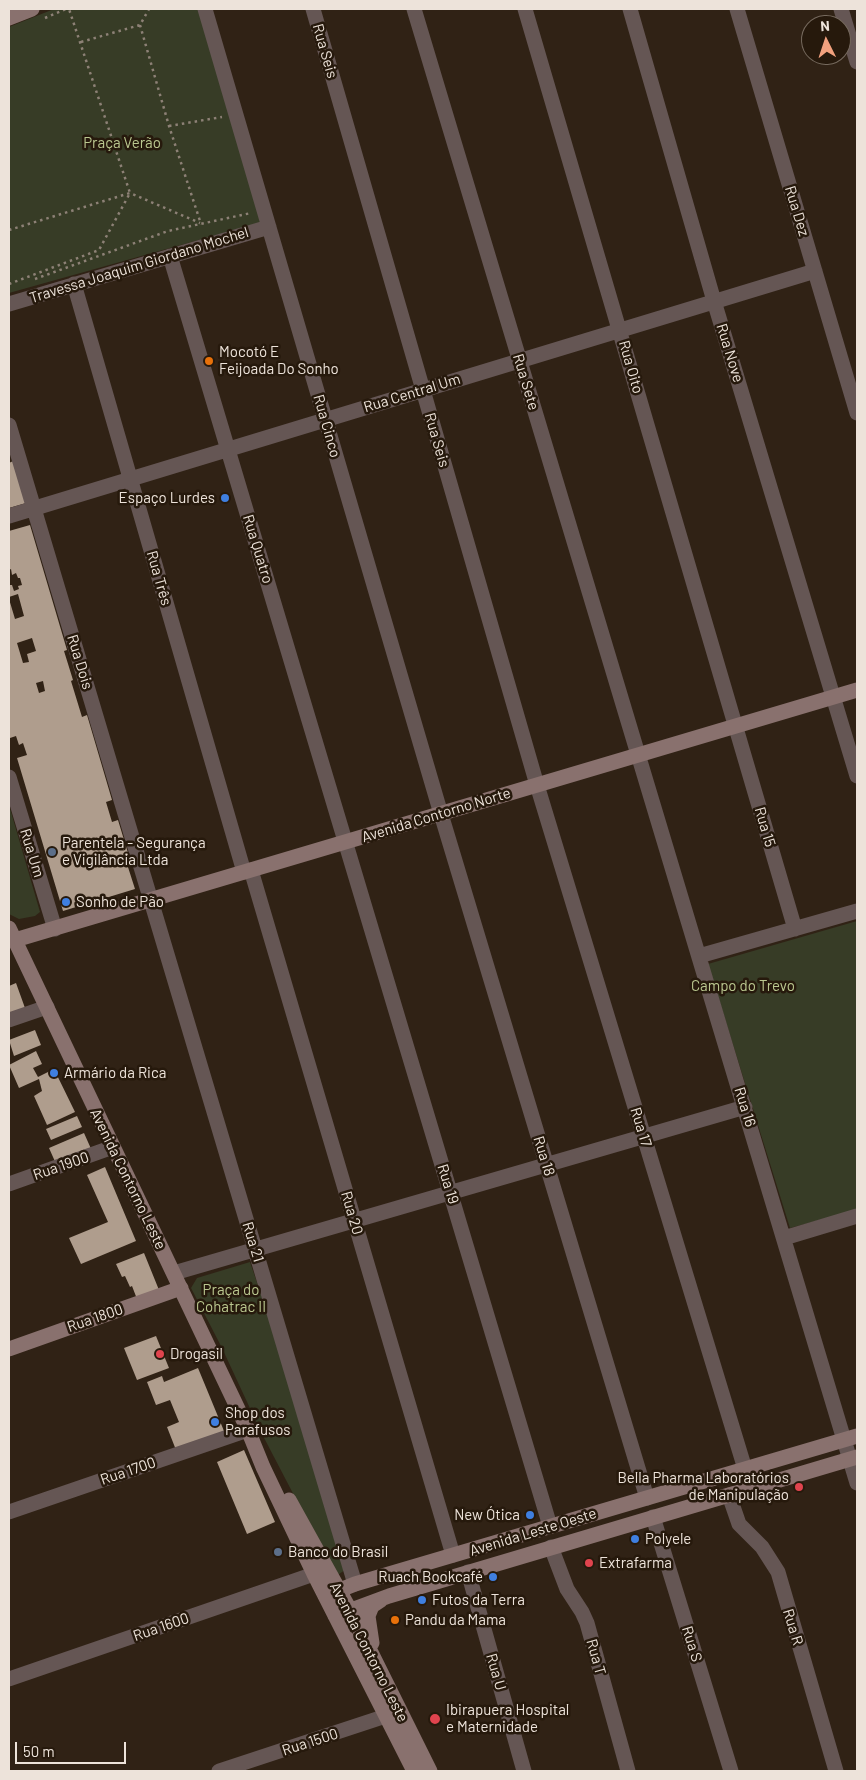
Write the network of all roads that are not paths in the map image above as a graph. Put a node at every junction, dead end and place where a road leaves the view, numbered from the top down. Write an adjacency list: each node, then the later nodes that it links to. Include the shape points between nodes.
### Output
1 (32, 9): 9 (main road)
2 (205, 9): 11 (street, Rua Cinco)
3 (313, 9): 20 (street, Rua Seis)
4 (414, 9): 18 (street, Rua Sete)
5 (526, 9): 17 (street, Rua Oito)
6 (630, 9): 15 (street, Rua Nove)
7 (737, 9): 13 (street, Rua Dez)
8 (841, 9): 10 (street)
9 (9, 18)
10 (857, 62)
11 (269, 227): 12 (street, Travessa Joaquim Giordano Mochel); 22 (street, Rua Cinco)
12 (170, 256): 14 (street, Travessa Joaquim Giordano Mochel); 24 (street, Rua Quatro)
13 (815, 270): 15 (street, Rua Central Um); 19 (street, Rua Dez)
14 (74, 284): 16 (street, Travessa Joaquim Giordano Mochel); 25 (street, Rua Três)
15 (714, 301): 17 (street, Rua Central Um); 29 (street, Rua Nove)
16 (9, 304)
17 (620, 330): 18 (street, Rua Central Um); 30 (street, Rua Oito)
18 (520, 360): 20 (street, Rua Central Um); 31 (street, Rua Sete)
19 (853, 383): 21 (street, Rua Dez)
20 (423, 390): 22 (street, Rua Central Um); 34 (street, Rua Seis)
21 (857, 413)
22 (326, 420): 24 (street, Rua Central Um); 35 (street, Rua Cinco)
23 (9, 425): 26 (street, Rua Dois)
24 (228, 449): 25 (street, Rua Central Um); 36 (street, Rua Quatro)
25 (130, 479): 26 (street, Rua Central Um); 37 (street, Rua Três)
26 (34, 508): 27 (street, Rua Central Um); 38 (street, Rua Dois)
27 (9, 516)
28 (857, 690): 29 (main road, Avenida Contorno Norte)
29 (833, 697): 30 (main road, Avenida Contorno Norte); 32 (street, Rua Nove)
30 (736, 726): 31 (main road, Avenida Contorno Norte); 41 (street, Rua 15)
31 (639, 754): 34 (main road, Avenida Contorno Norte); 43 (street, Rua 16)
32 (857, 776)
33 (9, 777): 40 (street, Rua Um)
34 (538, 785): 35 (main road, Avenida Contorno Norte); 47 (street, Rua 17)
35 (441, 814): 36 (main road, Avenida Contorno Norte); 49 (street, Rua 18)
36 (346, 842): 37 (main road, Avenida Contorno Norte); 51 (street, Rua 19)
37 (247, 871): 38 (main road, Avenida Contorno Norte); 53 (street, Rua 20)
38 (152, 900): 40 (main road, Avenida Contorno Norte); 55 (street, Rua 21)
39 (857, 911): 41 (street)
40 (55, 929): 42 (main road, Avenida Contorno Norte)
41 (795, 929): 43 (street)
42 (12, 934): 44 (main road, Avenida Contorno Leste)
43 (700, 956): 46 (street, Rua 16)
44 (47, 1007): 45 (street); 48 (main road, Avenida Contorno Leste)
45 (9, 1020)
46 (745, 1108): 47 (street); 54 (street, Rua 16)
47 (644, 1137): 49 (street); 62 (street, Rua 17)
48 (113, 1147): 50 (street, Rua 1900); 56 (main road, Avenida Contorno Leste)
49 (547, 1165): 51 (street); 65 (street, Rua 18)
50 (9, 1184)
51 (450, 1193): 53 (street); 68 (street, Rua 19)
52 (857, 1216): 54 (street)
53 (354, 1221): 55 (street); 70 (street, Rua 20)
54 (784, 1238): 60 (street, Rua 16)
55 (255, 1250): 56 (street); 73 (street, Rua 21)
56 (174, 1273): 57 (main road, Avenida Contorno Leste)
57 (181, 1288): 58 (main road, Rua 1800); 59 (main road, Avenida Contorno Leste)
58 (9, 1349)
59 (248, 1430): 66 (street, Rua 1700); 72 (main road, Avenida Contorno Leste); 74 (main road, Avenida Contorno Leste, via 269,1464)
60 (851, 1438): 61 (street, Rua 16); 62 (main road, Avenida Leste Oeste)
61 (854, 1458): 63 (street, Rua 16); 64 (main road, Avenida Leste Oeste)
62 (745, 1469): 65 (main road, Avenida Leste Oeste)
63 (857, 1483)
64 (728, 1495): 67 (main road, Avenida Leste Oeste); 87 (street, Rua R, via 740,1524 778,1572)
65 (647, 1498): 68 (main road, Avenida Leste Oeste)
66 (9, 1512)
67 (654, 1517): 69 (main road, Avenida Leste Oeste); 86 (street, Rua S)
68 (550, 1526): 70 (main road, Avenida Leste Oeste)
69 (551, 1548): 71 (main road, Avenida Leste Oeste); 85 (street, Rua T, via 567,1589 587,1623)
70 (453, 1555): 73 (main road, Avenida Leste Oeste)
71 (468, 1572): 75 (main road, Avenida Leste Oeste); 84 (street, Rua U)
72 (314, 1574): 74 (main road, Avenida Contorno Leste); 79 (street, Rua 1600)
73 (355, 1584): 74 (main road, Avenida Leste Oeste)
74 (332, 1594): 76 (main road, Avenida Contorno Leste); 77 (main road, Avenida Contorno Leste)
75 (388, 1596): 76 (main road, Avenida Leste Oeste); 78 (main road, via 372,1606 368,1616)
76 (350, 1610): 77 (main road, Avenida Leste Oeste); 78 (main road, Avenida Contorno Leste)
77 (335, 1616): 80 (main road, Avenida Contorno Leste)
78 (375, 1662): 80 (main road, Avenida Contorno Leste)
79 (9, 1679)
80 (393, 1714): 81 (street, Rua 1500); 82 (main road, Avenida Contorno Leste); 83 (main road, Avenida Contorno Leste)
81 (219, 1771)
82 (414, 1771)
83 (430, 1771)
84 (524, 1771)
85 (628, 1771)
86 (731, 1771)
87 (836, 1771)

